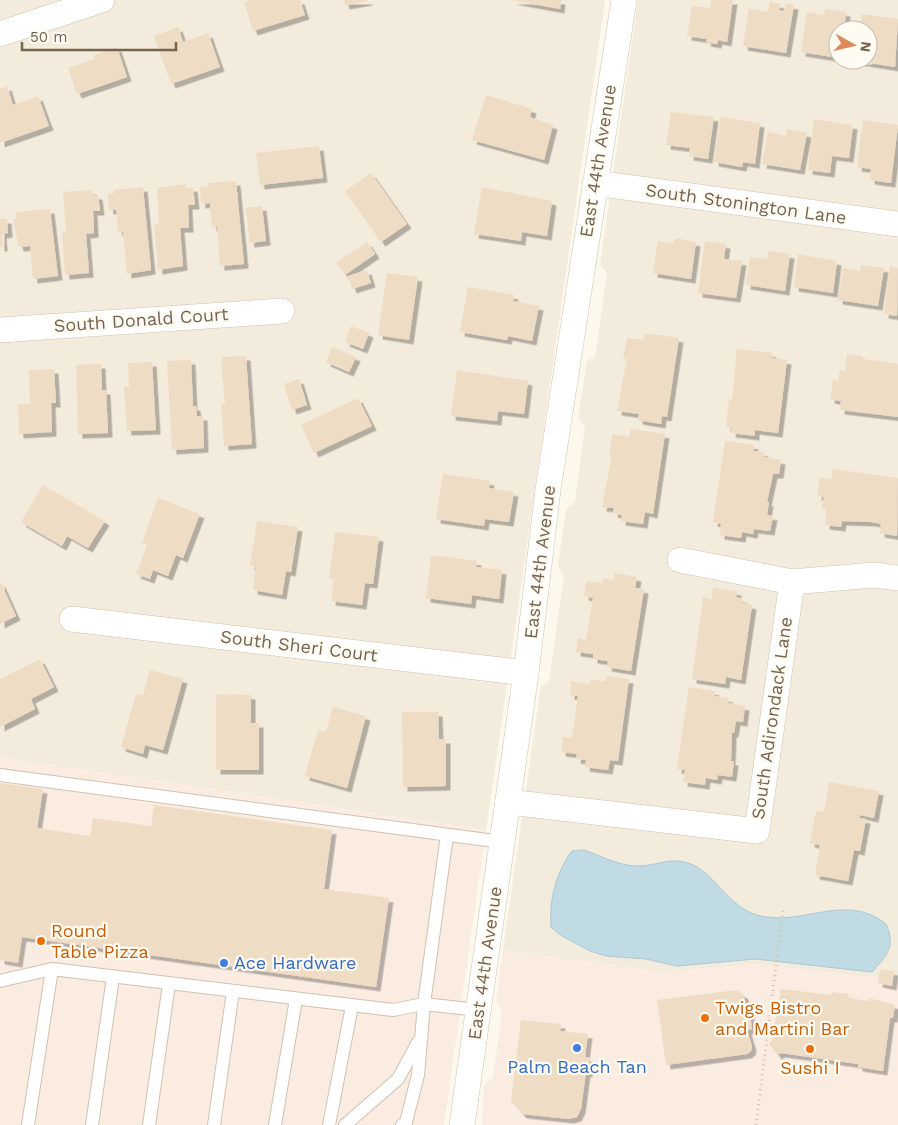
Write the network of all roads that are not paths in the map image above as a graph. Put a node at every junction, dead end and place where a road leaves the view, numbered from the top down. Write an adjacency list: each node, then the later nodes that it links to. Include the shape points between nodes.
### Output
1 (102, 0): 3 (street)
2 (624, 0): 4 (street, East 44th Avenue)
3 (0, 34)
4 (594, 183): 5 (street, South Stonington Lane); 12 (street, East 44th Avenue, via 548,490)
5 (898, 224)
6 (282, 311): 7 (street, South Donald Court)
7 (0, 330)
8 (680, 560): 10 (street)
9 (898, 578): 10 (street, via 874,575)
10 (792, 582): 14 (street, South Adirondack Lane, via 757,830)
11 (72, 619): 12 (street, South Sheri Court)
12 (526, 673): 14 (street, East 44th Avenue)
13 (0, 775): 15 (lane)
14 (508, 802): 16 (street, East 44th Avenue)
15 (447, 835): 16 (lane); 23 (lane)
16 (502, 842): 25 (street, East 44th Avenue)
17 (52, 969): 18 (lane); 19 (lane); 27 (lane)
18 (113, 977): 20 (lane); 28 (lane)
19 (0, 981)
20 (169, 984): 21 (lane); 29 (lane)
21 (233, 991): 22 (lane); 30 (lane)
22 (296, 999): 24 (lane); 31 (lane)
23 (424, 1004): 24 (lane, via 393,1010); 25 (lane); 26 (lane)
24 (352, 1006): 32 (lane)
25 (478, 1010): 35 (street, East 44th Avenue)
26 (422, 1034): 33 (lane, via 398,1079); 34 (lane, via 413,1101)
27 (28, 1125)
28 (92, 1125)
29 (149, 1125)
30 (214, 1125)
31 (275, 1125)
32 (329, 1125)
33 (345, 1125)
34 (402, 1125)
35 (462, 1125)

